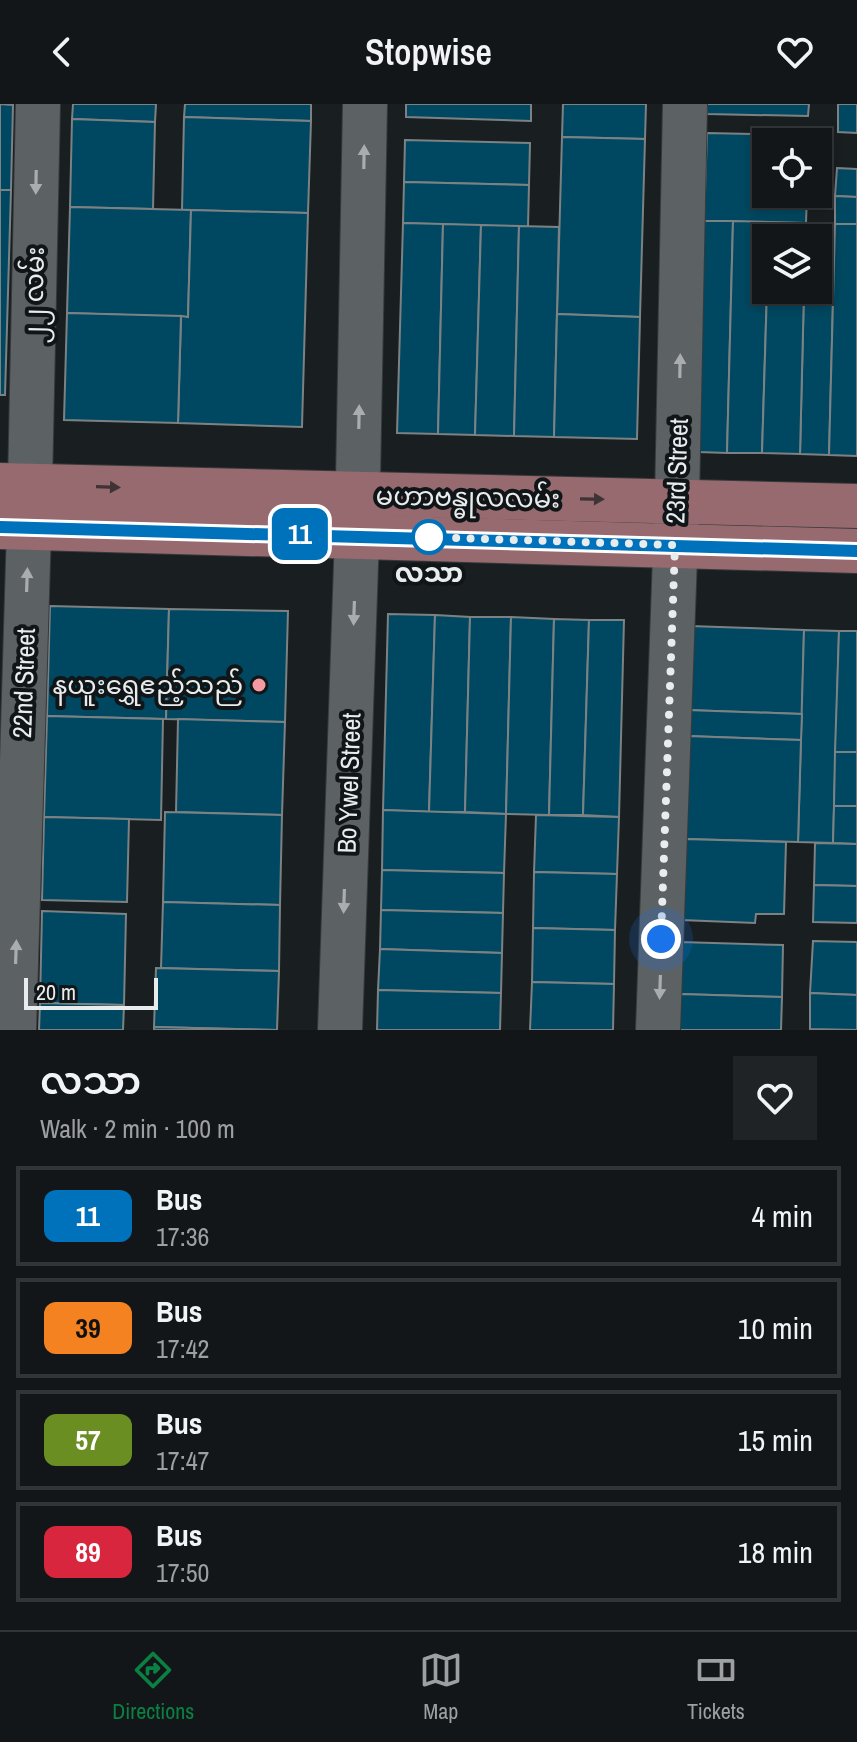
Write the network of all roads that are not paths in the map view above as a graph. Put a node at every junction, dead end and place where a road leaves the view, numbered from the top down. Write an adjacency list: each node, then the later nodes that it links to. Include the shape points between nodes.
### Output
1 (38, 104): 4 (street, ၂၂ လမ်း, one-way to 4)
2 (365, 104): 7 (street, Bo Ywel Street, one-way to 2)
3 (685, 104): 5 (street, 23rd Street, one-way to 3)
4 (15, 485): 7 (main road, မဟာဗန္ဓုလလမ်း, one-way to 7)
5 (677, 500): 6 (main road, မဟာဗန္ဓုလလမ်း); 7 (main road, မဟာဗန္ဓုလလမ်း, one-way to 5); 9 (street, 23rd Street)
6 (857, 506)
7 (358, 515): 8 (main road, မဟာဗန္ဓုလလမ်း); 9 (main road, မဟာဗန္ဓုလလမ်း); 12 (street, Bo Ywel Street, one-way to 12)
8 (14, 528): 11 (street, 22nd Street, one-way to 8)
9 (675, 545): 10 (main road, မဟာဗန္ဓုလလမ်း); 13 (street, 23rd Street, one-way to 13)
10 (857, 551)
11 (14, 1030)
12 (340, 1030)
13 (658, 1030)

